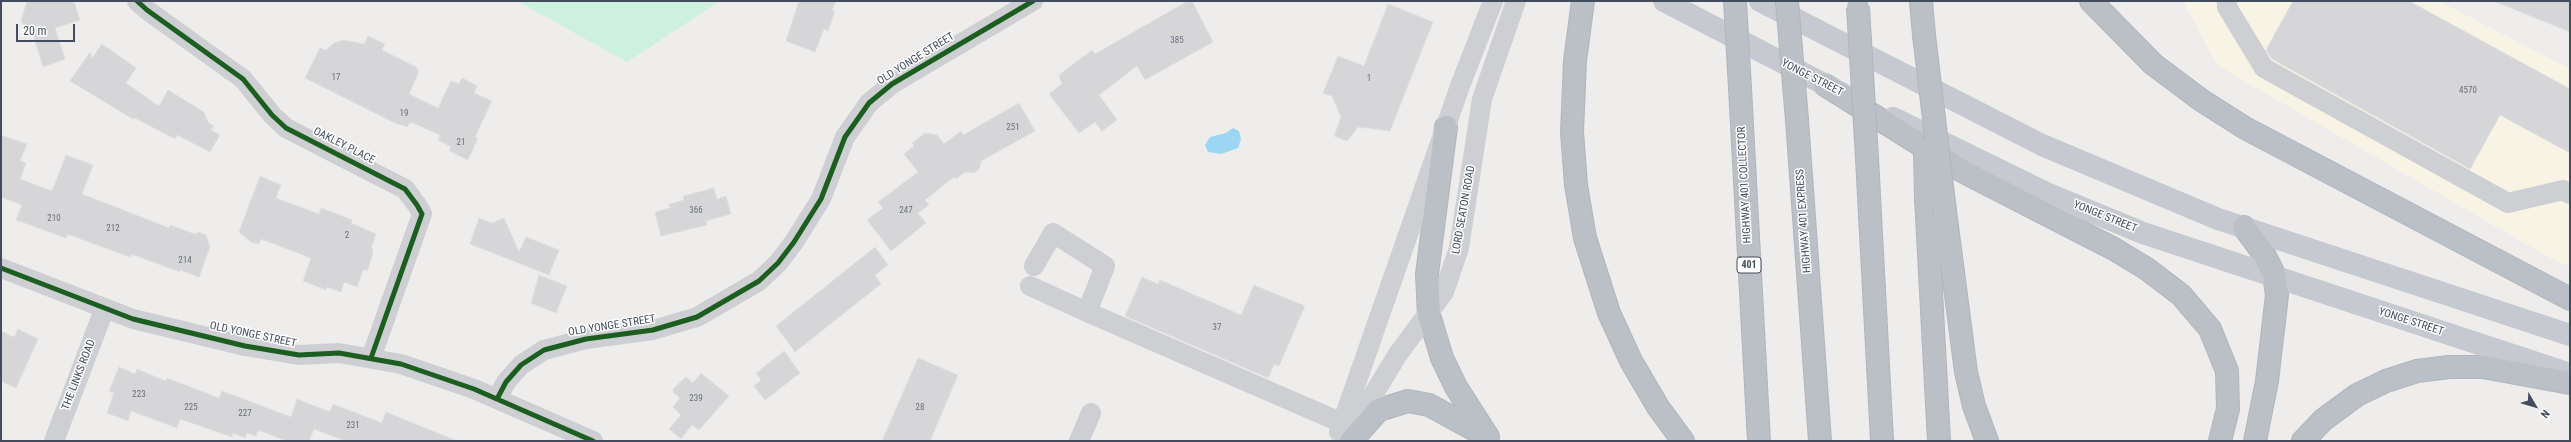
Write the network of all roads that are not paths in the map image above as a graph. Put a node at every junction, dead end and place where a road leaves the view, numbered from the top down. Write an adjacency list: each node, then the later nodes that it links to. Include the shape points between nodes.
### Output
1 (138, 1): 28 (street, OAKLEY PLACE, via 243,79 286,128 405,189 417,205 422,214)
2 (1033, 1): 31 (street, OLD YONGE STREET, via 892,84 869,103 845,137 820,199 794,242 778,263 759,281 698,317 653,330 586,339 544,350 521,365 506,382)
3 (1493, 1): 16 (street)
4 (1516, 1): 26 (street, LORD SEATON ROAD, via 1482,99 1459,248 1444,292)
5 (1583, 1): 38 (highway, via 1572,98 1573,157 1580,211 1592,263 1609,313 1631,361 1658,407)
6 (1664, 1): 15 (main road, YONGE STREET)
7 (1735, 1): 39 (highway, HIGHWAY 401 COLLECTOR / 401, bridge)
8 (1760, 1): 18 (main road, via 2042,145 2218,219)
9 (1787, 1): 40 (highway, HIGHWAY 401 EXPRESS, bridge)
10 (1921, 1): 14 (highway)
11 (2091, 1): 23 (highway, via 2154,64 2201,100 2245,128)
12 (2226, 1): 17 (street, via 2227,7 2264,68 2508,203 2563,190)
13 (1858, 4): 41 (highway, bridge)
14 (1924, 35): 42 (highway, bridge, via 1926,198); 43 (highway, bridge, via 1966,372 1974,406)
15 (1825, 85): 21 (main road, YONGE STREET, via 2068,202 2169,242); 44 (highway, via 1964,172 2114,249 2181,295 2210,329 2227,371 2228,409)
16 (1446, 127): 26 (highway, via 1427,274); 33 (street)
17 (2570, 194)
18 (2244, 227): 21 (highway, via 2264,254); 27 (main road)
19 (1034, 266): 25 (street, via 1053,233 1105,266)
20 (1, 268): 24 (street, OLD YONGE STREET)
21 (2275, 278): 29 (main road, YONGE STREET); 45 (highway, via 2277,295 2273,338)
22 (1030, 286): 25 (street)
23 (2570, 299)
24 (104, 310): 28 (street, OLD YONGE STREET, via 133,320 245,346 299,355 339,353); 35 (street, THE LINKS ROAD)
25 (1086, 312): 33 (street)
26 (1429, 315): 33 (street, LORD SEATON ROAD, via 1398,354); 34 (highway, via 1442,358 1456,388)
27 (2570, 335)
28 (371, 358): 31 (street, OLD YONGE STREET, via 401,364)
29 (2570, 374)
30 (2570, 384): 46 (highway, via 2483,367 2449,367 2417,371 2386,381 2357,395 2323,420)
31 (497, 399): 36 (street)
32 (1091, 413): 37 (street)
33 (1344, 436): 34 (highway, via 1379,410 1408,401 1429,405)
34 (1491, 439)
35 (54, 441)
36 (593, 441)
37 (1079, 441)
38 (1683, 441)
39 (1759, 441)
40 (1820, 441)
41 (1882, 441)
42 (1939, 441)
43 (1987, 441)
44 (2220, 441)
45 (2255, 441)
46 (2304, 441)

